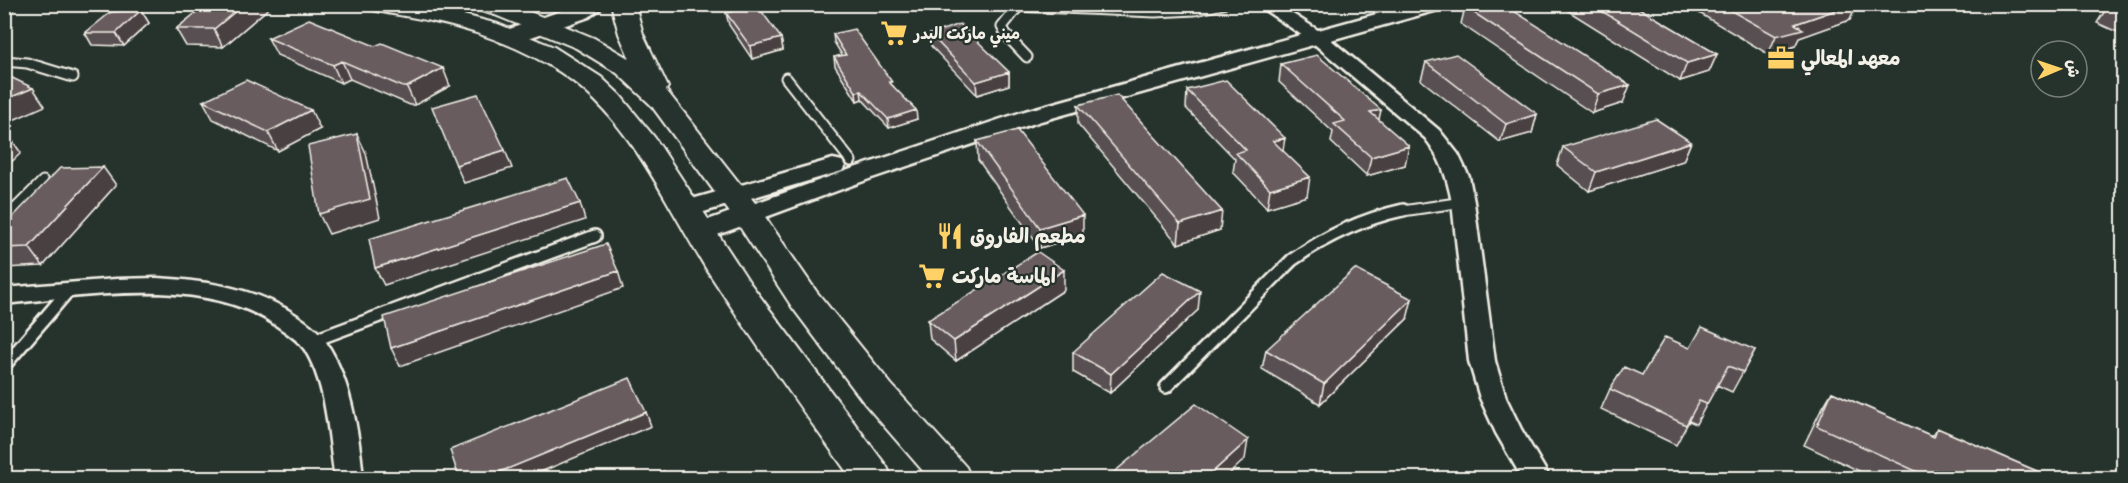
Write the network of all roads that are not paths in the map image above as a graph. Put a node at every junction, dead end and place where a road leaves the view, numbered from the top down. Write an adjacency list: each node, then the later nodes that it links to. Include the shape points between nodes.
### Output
1 (376, 4): 11 (main road, via 434,15)
2 (483, 4): 11 (main road)
3 (596, 4): 11 (street, via 582,13)
4 (623, 4): 17 (main road, via 639,55)
5 (969, 4): 10 (lane)
6 (1223, 4): 10 (lane, via 1155,12)
7 (1264, 4): 12 (street)
8 (1391, 4): 12 (street)
9 (1438, 4): 12 (street)
10 (1018, 7): 13 (lane, via 1002,27)
11 (526, 24): 17 (main road, via 585,43 626,68); 23 (main road, via 554,58 592,83 621,114)
12 (1310, 33): 18 (street, via 1028,111); 20 (street, via 1432,134 1448,154)
13 (1027, 57)
14 (4, 61): 15 (lane, via 27,63)
15 (73, 77)
16 (786, 78): 18 (lane)
17 (662, 99): 21 (main road)
18 (857, 167): 21 (street)
19 (43, 180): 22 (lane)
20 (1463, 202): 29 (lane, via 1397,210 1358,222 1314,244 1292,260); 33 (street, via 1482,361 1509,433)
21 (741, 205): 23 (street); 32 (main road, via 817,316 878,394)
22 (4, 220)
23 (693, 220): 31 (main road, via 755,318)
24 (595, 236): 27 (lane)
25 (68, 291): 26 (street); 27 (street, via 167,286 213,291 253,302 286,318); 28 (lane)
26 (4, 296)
27 (312, 341): 30 (street, via 326,368)
28 (4, 366)
29 (1166, 387)
30 (349, 478)
31 (873, 478)
32 (952, 478)
33 (1536, 478)

